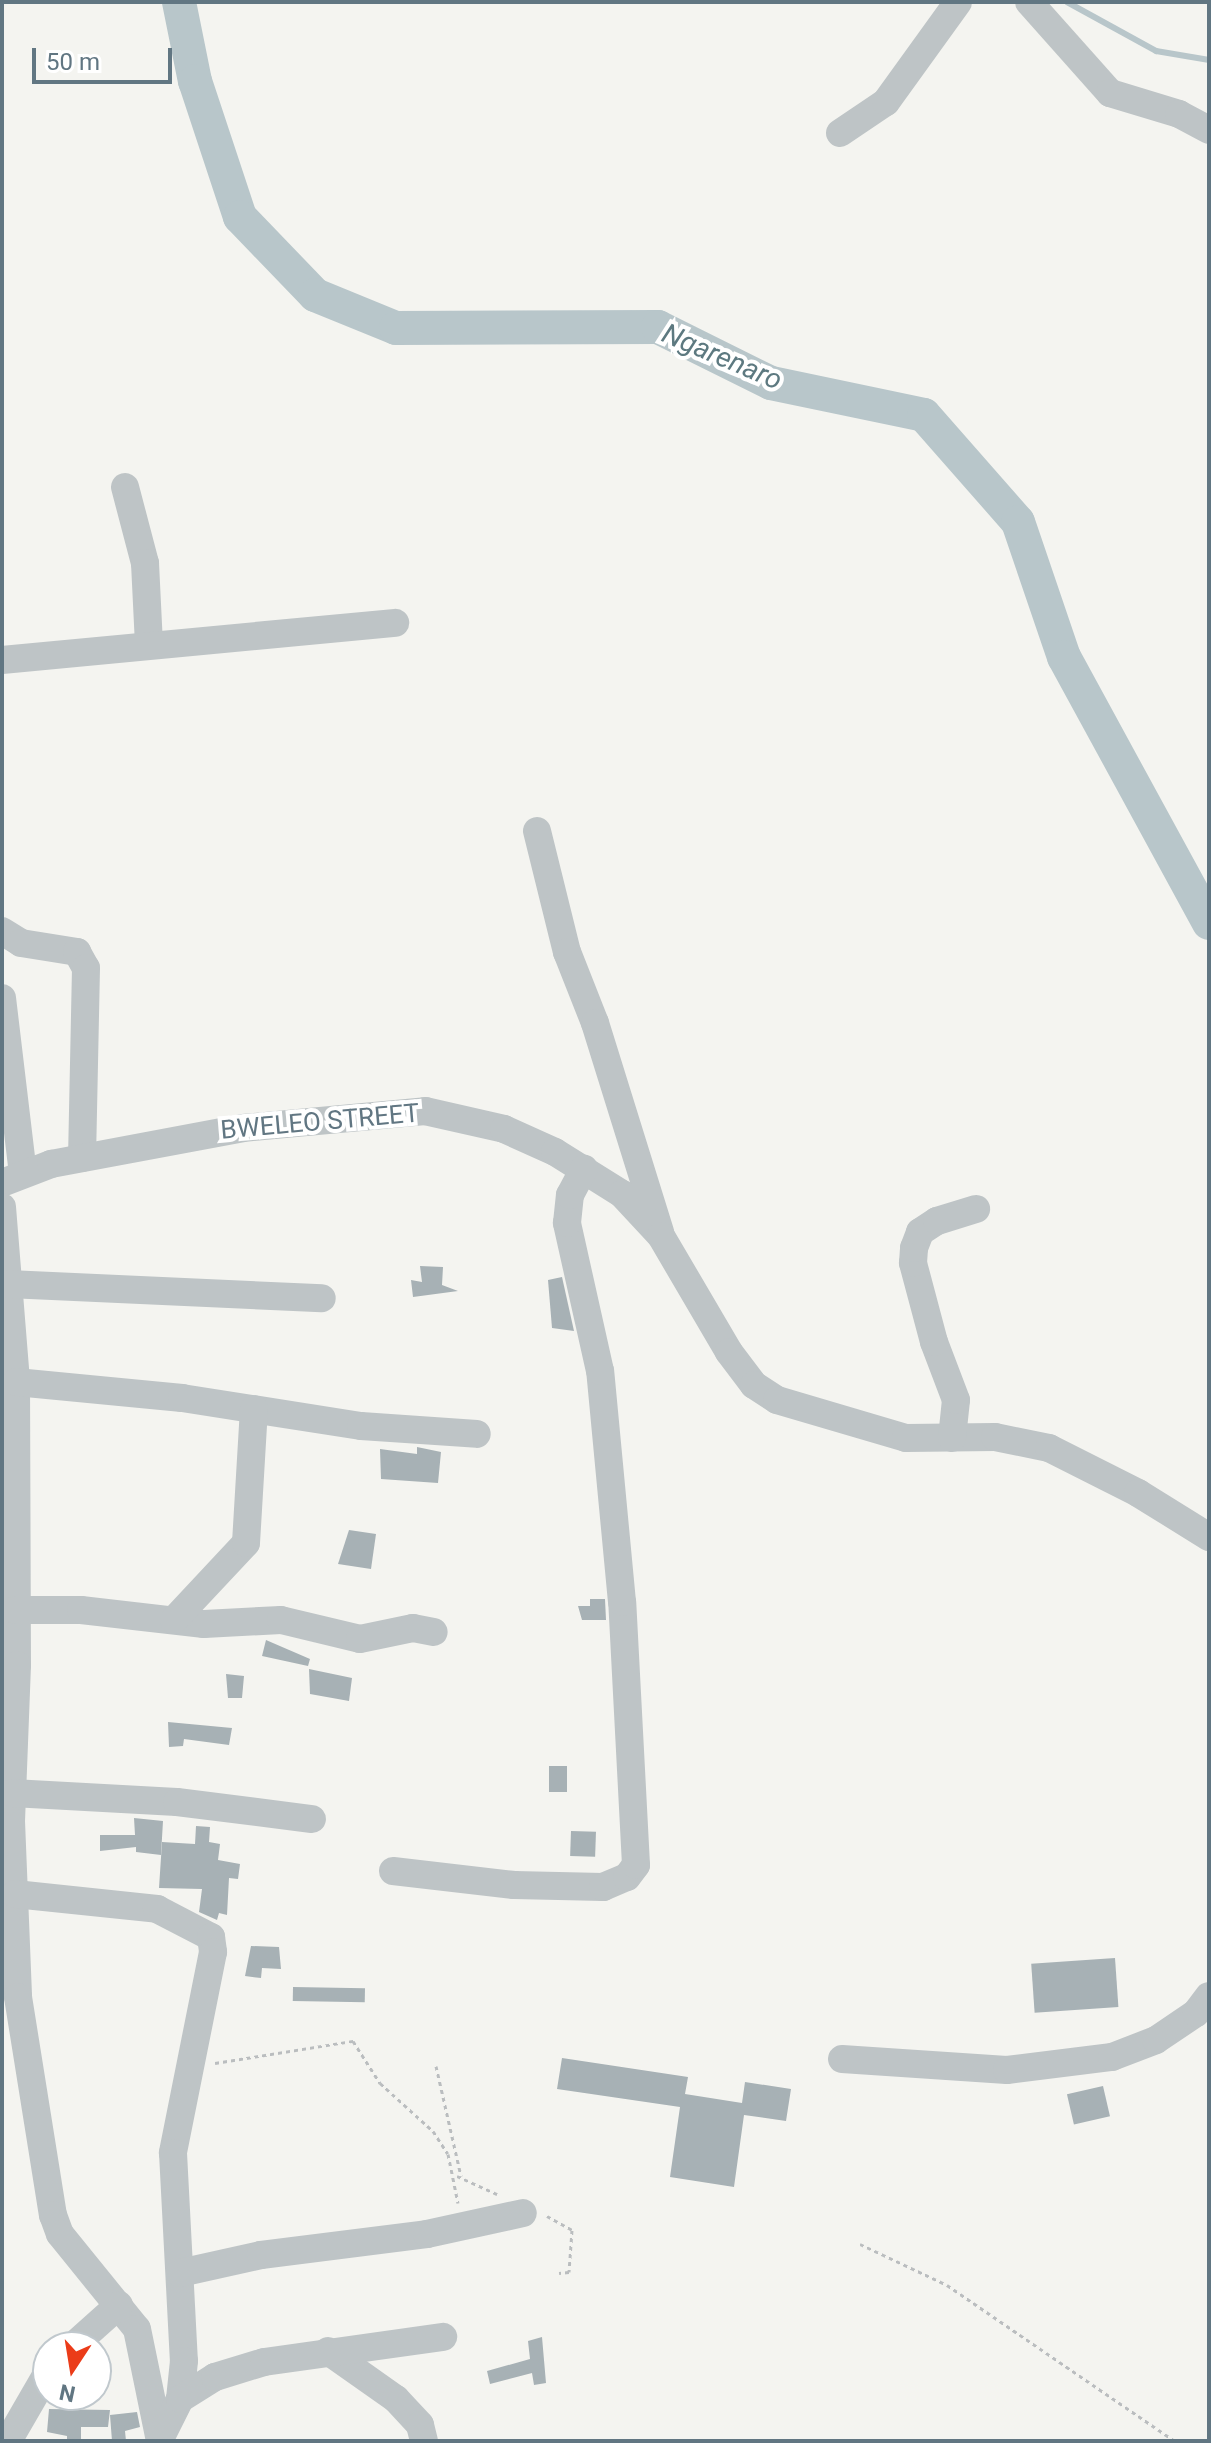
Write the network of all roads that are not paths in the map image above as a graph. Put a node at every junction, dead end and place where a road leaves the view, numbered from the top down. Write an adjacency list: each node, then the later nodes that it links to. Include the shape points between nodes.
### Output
1 (958, 2): 4 (street, via 886,102)
2 (1029, 2): 3 (street, via 1110,93 1179,114)
3 (1209, 130)
4 (840, 133)
5 (125, 487): 7 (street, via 145,563)
6 (395, 623): 7 (street)
7 (149, 645): 8 (street)
8 (2, 660)
9 (537, 831): 17 (street, via 555,911)
10 (2, 931): 12 (street, via 21,943 77,952 86,968)
11 (2, 998): 14 (street)
12 (82, 1158): 13 (street, BWELEO STREET, via 212,1131 425,1111 504,1129); 14 (street, BWELEO STREET)
13 (584, 1169): 17 (street, BWELEO STREET, via 622,1194); 30 (street, via 570,1195 567,1223 600,1371 622,1602 636,1865 627,1877 603,1887 514,1885)
14 (13, 1178)
15 (2, 1207): 18 (street)
16 (976, 1209): 23 (street, via 937,1221 920,1232 914,1248 913,1263 934,1342 956,1400)
17 (661, 1236): 23 (street, BWELEO STREET, via 754,1385 777,1400 906,1438)
18 (8, 1284): 19 (street); 20 (street)
19 (322, 1298)
20 (16, 1382): 21 (street); 25 (street)
21 (254, 1409): 22 (street, via 373,1428); 26 (street, via 246,1543)
22 (477, 1434)
23 (952, 1438): 24 (street, BWELEO STREET, via 995,1437 1049,1448)
24 (1209, 1537)
25 (16, 1610): 26 (street, via 81,1610); 28 (street)
26 (174, 1620): 27 (street, via 281,1620 360,1639 413,1628)
27 (434, 1632)
28 (12, 1793): 29 (street, via 177,1802); 31 (street)
29 (312, 1819)
30 (393, 1871)
31 (15, 1894): 35 (street, via 157,1909 211,1937 213,1952 173,2153); 36 (street, via 18,1997 49,2201 60,2234)
32 (1209, 1996): 33 (street, via 1196,2013 1156,2040 1112,2057 1007,2070)
33 (842, 2059)
34 (523, 2213): 35 (street)
35 (180, 2273): 40 (street)
36 (119, 2305): 37 (street); 42 (street, via 137,2329)
37 (90, 2331)
38 (443, 2337): 39 (street)
39 (328, 2351): 40 (street, via 240,2368); 44 (street, via 396,2399 420,2425)
40 (180, 2399): 42 (street)
41 (32, 2400): 43 (street)
42 (160, 2440)
43 (8, 2441)
44 (424, 2441)

